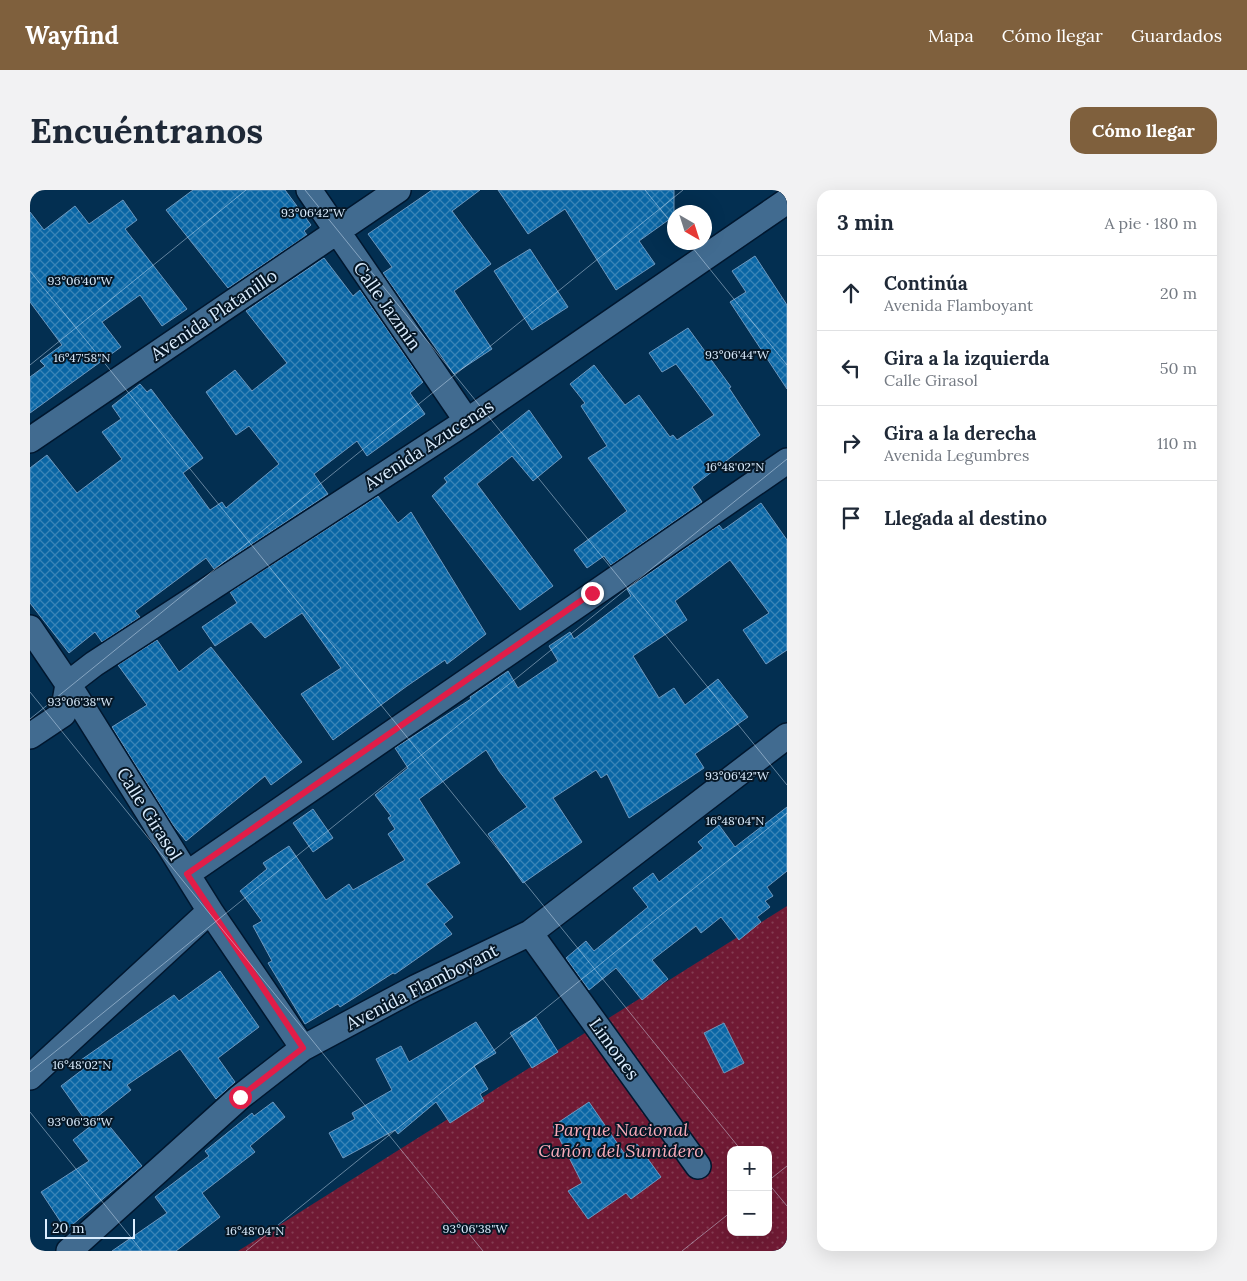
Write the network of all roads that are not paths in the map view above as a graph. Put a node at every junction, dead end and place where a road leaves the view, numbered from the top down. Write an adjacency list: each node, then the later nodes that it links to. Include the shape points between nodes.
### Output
1 (309, 190): 4 (street, Calle Jazmín)
2 (398, 190): 4 (street, Avenida Platanillo)
3 (787, 201): 5 (street, Avenida Azucenas)
4 (336, 232): 5 (street, Calle Jazmín); 6 (street, Avenida Platanillo)
5 (467, 421): 9 (street, Avenida Azucenas)
6 (30, 440)
7 (787, 461): 12 (street)
8 (30, 628): 9 (street, Calle Girasol)
9 (68, 684): 10 (street, via 64,714); 12 (street, Calle Girasol)
10 (30, 736)
11 (787, 736): 14 (street, Avenida Flamboyant)
12 (187, 874): 13 (street, Calle Girasol)
13 (210, 911): 15 (street, Calle Girasol); 16 (street)
14 (530, 933): 15 (street, Avenida Flamboyant, via 414,988); 17 (street, Limones)
15 (303, 1048): 18 (street, Avenida Flamboyant, via 240,1097)
16 (30, 1077)
17 (698, 1166)
18 (69, 1251)

